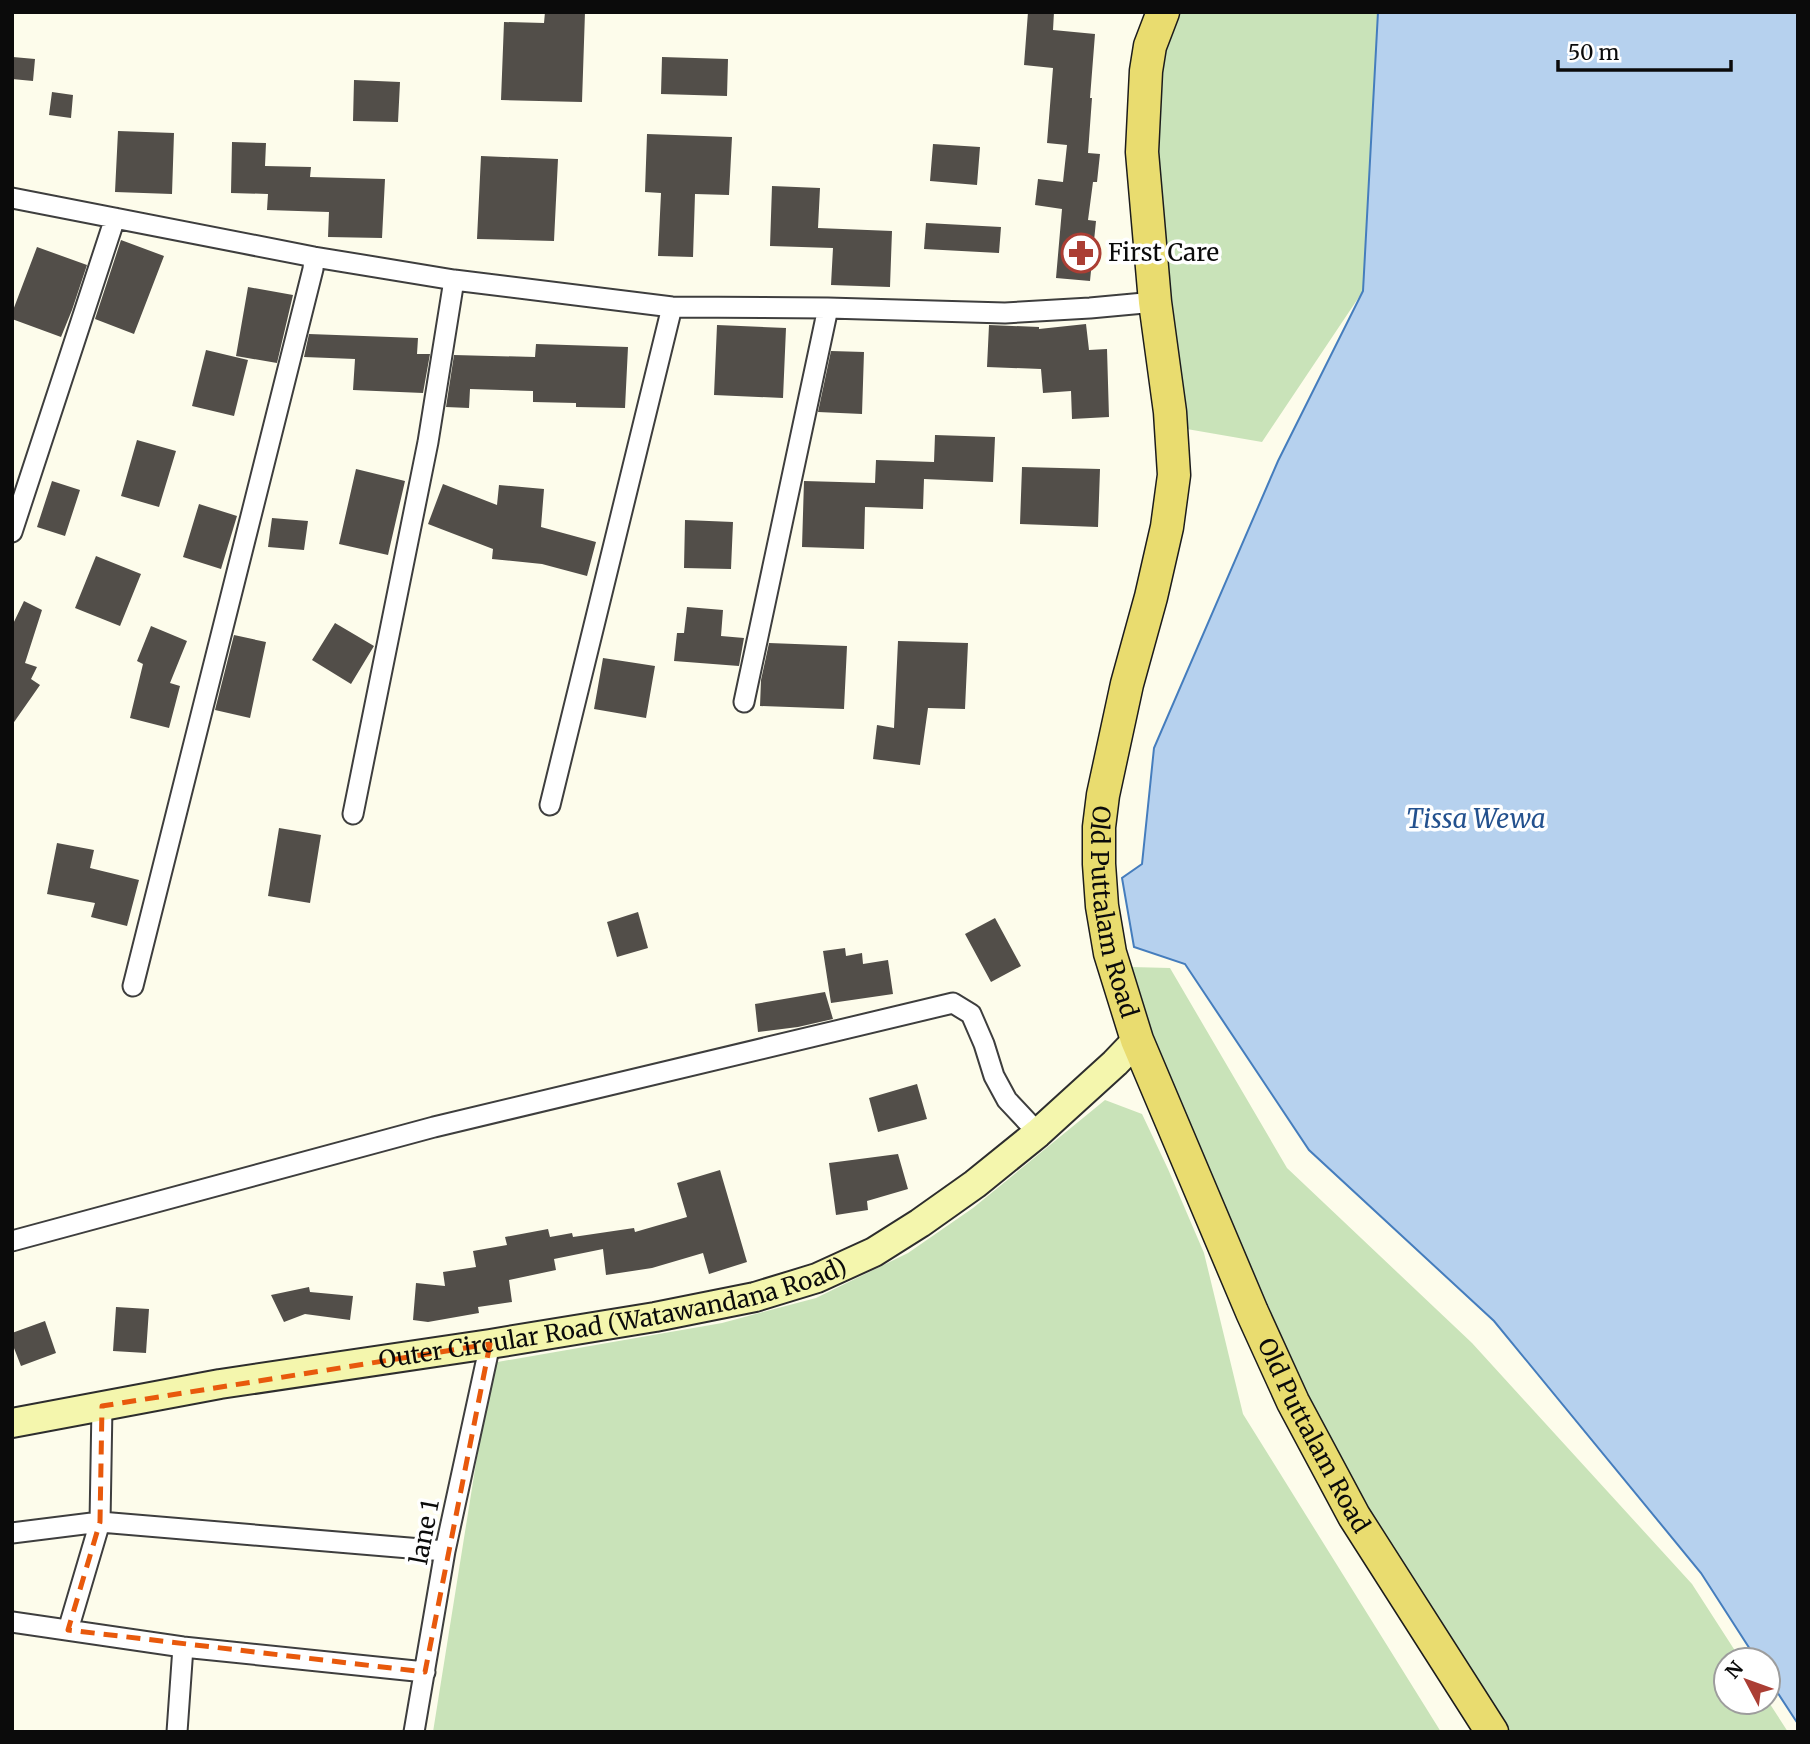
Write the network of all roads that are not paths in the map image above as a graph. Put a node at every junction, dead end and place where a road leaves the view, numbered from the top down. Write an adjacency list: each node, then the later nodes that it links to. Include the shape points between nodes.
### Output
1 (1163, 12): 6 (main road, Old Puttalam Road, via 1146,71 1142,152)
2 (12, 198): 3 (street)
3 (116, 218): 4 (street); 9 (street)
4 (314, 257): 5 (street); 13 (street)
5 (454, 280): 7 (street); 12 (street, via 428,442)
6 (1155, 302): 8 (street, via 1005,313); 14 (main road, Old Puttalam Road, via 1174,475 1099,827 1102,906 1110,953)
7 (672, 307): 8 (street); 11 (street)
8 (828, 308): 10 (street)
9 (12, 532)
10 (744, 702)
11 (550, 805)
12 (353, 814)
13 (133, 986)
14 (1136, 1040): 15 (main road, Outer Circular Road (Watawandana Road)); 29 (main road, Old Puttalam Road, via 1293,1402 1354,1516)
15 (1038, 1133): 16 (street, via 1007,1100 993,1076 971,1014 953,1003 434,1127); 17 (main road, Outer Circular Road (Watawandana Road), via 920,1223 874,1252 817,1278 722,1305)
16 (12, 1241)
17 (490, 1344): 18 (main road, Outer Circular Road (Watawandana Road)); 22 (street, lane 1)
18 (102, 1406): 19 (main road, Outer Circular Road (Watawandana Road)); 20 (street)
19 (12, 1423)
20 (100, 1522): 21 (street); 22 (street); 24 (street)
21 (12, 1533)
22 (445, 1551): 26 (street, lane 1)
23 (12, 1622): 24 (street)
24 (68, 1630): 25 (street)
25 (183, 1647): 26 (street); 27 (street)
26 (425, 1672): 28 (street, lane 1)
27 (177, 1732)
28 (414, 1732)
29 (1492, 1732)

